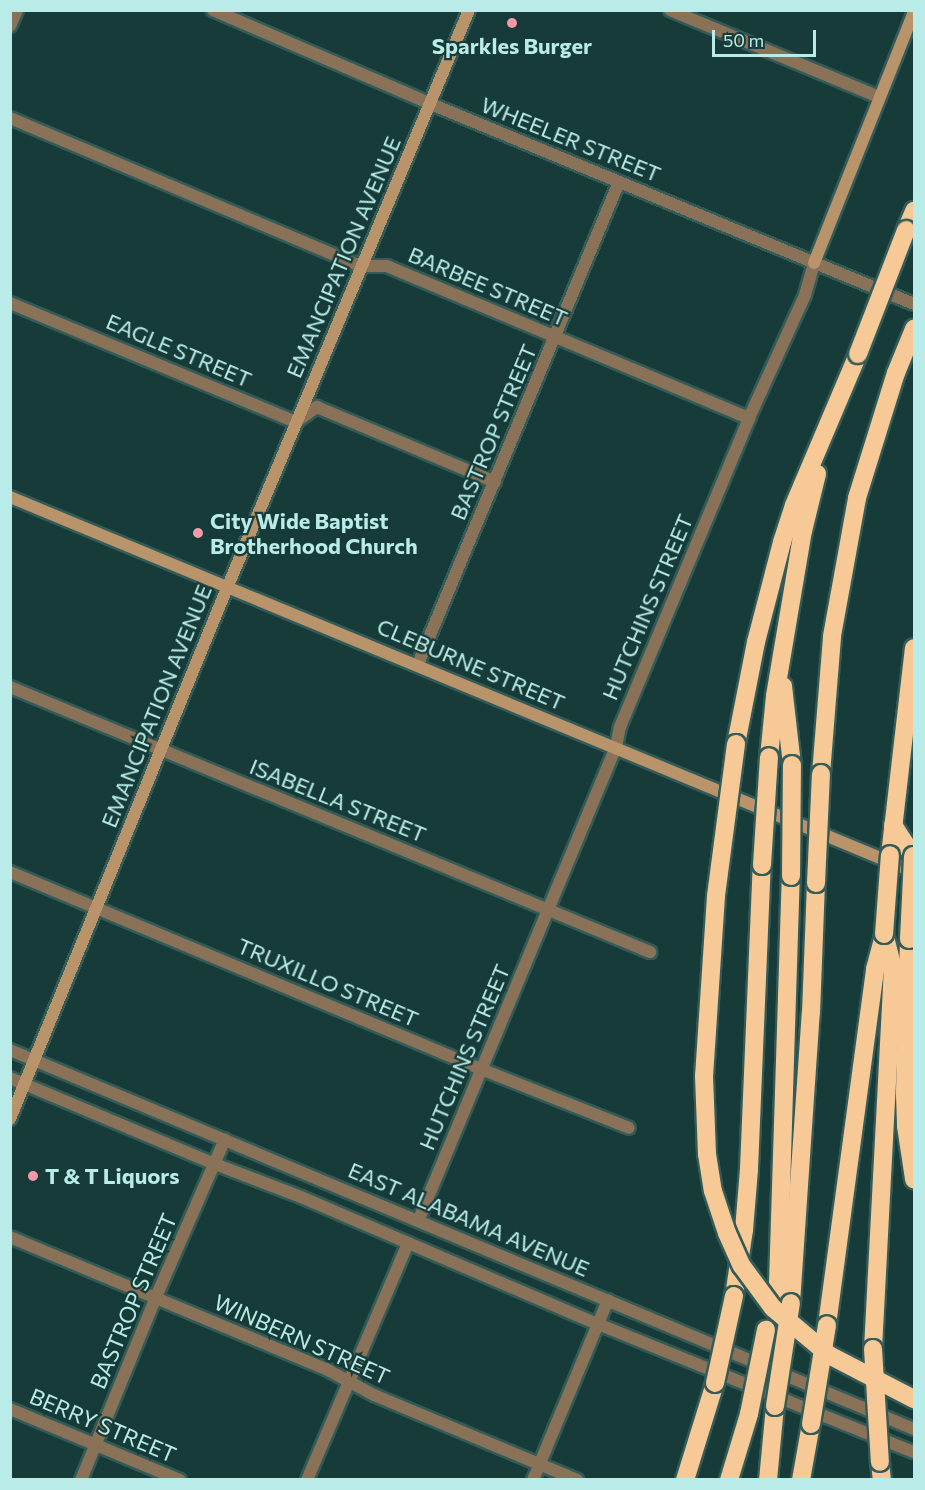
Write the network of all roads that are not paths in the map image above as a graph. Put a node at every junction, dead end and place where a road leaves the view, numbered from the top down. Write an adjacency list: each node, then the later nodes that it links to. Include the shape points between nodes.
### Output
1 (17, 10): 6 (street)
2 (213, 10): 8 (street, WHEELER STREET)
3 (469, 10): 8 (main road, EMANCIPATION AVENUE)
4 (670, 10): 7 (street)
5 (915, 12): 7 (main road, HUTCHINS STREET)
6 (10, 26)
7 (879, 97): 12 (main road, HUTCHINS STREET)
8 (430, 104): 10 (street, WHEELER STREET); 13 (main road, EMANCIPATION AVENUE)
9 (10, 118): 13 (street, BARBEE STREET)
10 (620, 182): 12 (street, WHEELER STREET); 17 (street, BASTROP STREET)
11 (915, 211): 18 (highway, bridge)
12 (814, 263): 15 (street, WHEELER STREET); 19 (street, HUTCHINS STREET, via 805,295)
13 (361, 266): 17 (street, BARBEE STREET, via 387,266); 20 (main road, EMANCIPATION AVENUE)
14 (10, 303): 20 (street, EAGLE STREET)
15 (915, 304)
16 (915, 329): 56 (highway, bridge, via 896,373 857,498 826,682 810,1023 791,1303)
17 (556, 338): 19 (street, BARBEE STREET); 21 (street, BASTROP STREET)
18 (842, 395): 26 (highway, via 803,531); 55 (highway, bridge, via 782,542 756,642 736,744 716,896 705,1064 705,1131 713,1191 727,1233 742,1266 773,1308 829,1355)
19 (749, 418): 28 (street, HUTCHINS STREET, via 618,733)
20 (296, 422): 21 (street, via 317,407); 23 (main road, EMANCIPATION AVENUE)
21 (495, 482): 25 (street, BASTROP STREET)
22 (10, 497): 23 (main road, CLEBURNE STREET)
23 (227, 587): 25 (main road, CLEBURNE STREET); 29 (main road, EMANCIPATION AVENUE)
24 (915, 648): 30 (highway)
25 (418, 664): 28 (main road, CLEBURNE STREET)
26 (781, 666): 46 (highway, bridge, via 792,765); 60 (highway, bridge, via 769,757 744,1230 734,1296)
27 (10, 687): 29 (street, ISABELLA STREET)
28 (616, 747): 31 (main road, CLEBURNE STREET); 34 (street, HUTCHINS STREET)
29 (161, 751): 33 (main road, EMANCIPATION AVENUE); 34 (street, ISABELLA STREET)
30 (893, 825): 35 (highway, bridge); 47 (highway, bridge, via 913,856 905,1095)
31 (915, 872)
32 (10, 873): 33 (street, TRUXILLO STREET)
33 (96, 909): 38 (main road, EMANCIPATION AVENUE); 39 (street, TRUXILLO STREET)
34 (548, 910): 36 (street, ISABELLA STREET); 39 (street, HUTCHINS STREET)
35 (884, 934): 58 (highway, bridge, via 875,969); 64 (highway, bridge, via 893,969 873,1349)
36 (650, 952)
37 (10, 1050): 38 (street, EAST ALABAMA AVENUE)
38 (35, 1060): 41 (main road, EMANCIPATION AVENUE); 44 (street, EAST ALABAMA AVENUE)
39 (481, 1069): 43 (street, TRUXILLO STREET); 48 (street, HUTCHINS STREET)
40 (10, 1078): 41 (street, EAST ALABAMA AVENUE)
41 (25, 1084): 42 (main road, EMANCIPATION AVENUE); 45 (street, EAST ALABAMA AVENUE)
42 (10, 1119)
43 (629, 1128)
44 (225, 1139): 45 (street, BASTROP STREET); 48 (street, EAST ALABAMA AVENUE)
45 (215, 1164): 50 (street, EAST ALABAMA AVENUE); 51 (street, BASTROP STREET)
46 (782, 1165): 56 (highway, bridge); 72 (highway, bridge, via 766,1330 749,1414)
47 (915, 1179)
48 (419, 1219): 52 (street, EAST ALABAMA AVENUE)
49 (10, 1237): 51 (street, WINBERN STREET)
50 (408, 1242): 53 (street, EAST ALABAMA AVENUE); 54 (street)
51 (156, 1297): 54 (street, WINBERN STREET, via 326,1369); 61 (street, BASTROP STREET)
52 (608, 1300): 53 (street); 59 (street, EAST ALABAMA AVENUE)
53 (598, 1324): 62 (street, EAST ALABAMA AVENUE); 63 (street)
54 (349, 1383): 63 (street, WINBERN STREET); 67 (street)
55 (915, 1399)
56 (775, 1406): 73 (highway)
57 (10, 1409): 61 (street, BERRY STREET)
58 (811, 1424): 74 (highway); 75 (highway)
59 (913, 1428)
60 (700, 1433): 70 (highway); 71 (highway)
61 (96, 1445): 65 (street, BASTROP STREET); 66 (street, BERRY STREET)
62 (915, 1452)
63 (539, 1464): 68 (street); 69 (street, WINBERN STREET)
64 (881, 1474)
65 (81, 1479)
66 (180, 1479)
67 (307, 1479)
68 (533, 1479)
69 (577, 1479)
70 (676, 1479)
71 (685, 1479)
72 (729, 1479)
73 (768, 1479)
74 (801, 1479)
75 (807, 1479)

